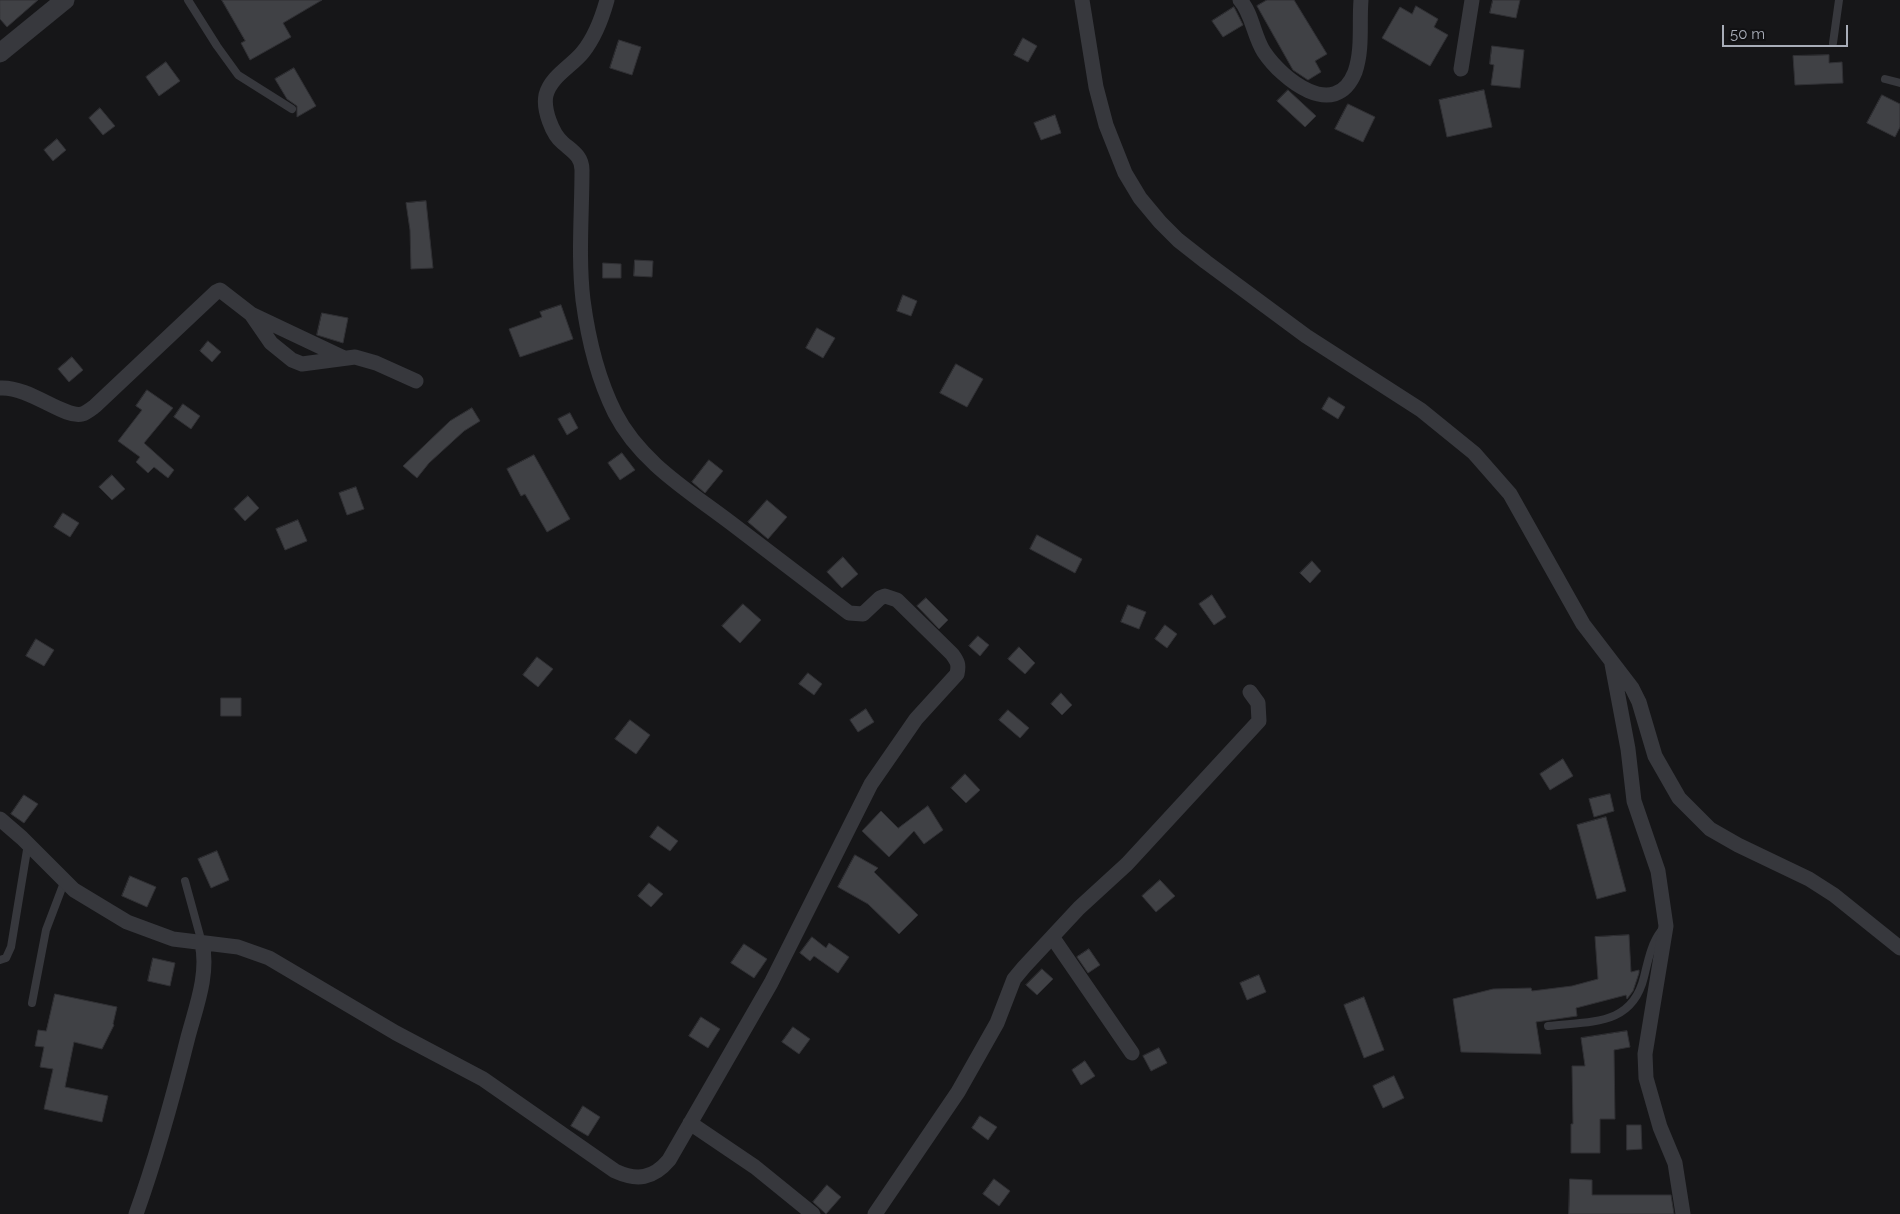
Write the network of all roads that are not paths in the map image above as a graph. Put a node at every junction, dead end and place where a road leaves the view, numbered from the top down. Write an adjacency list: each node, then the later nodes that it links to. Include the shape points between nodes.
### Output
1 (65, 0): 10 (street)
2 (188, 0): 14 (lane, via 238,75)
3 (607, 0): 33 (street, via 594,34 583,52 554,80 546,93 545,103 558,138 574,150 582,167 583,298 596,364 616,414 651,461 849,613 863,614 885,596 897,600 952,654 959,667 916,719 871,784 771,984)
4 (1082, 0): 19 (street, via 1096,87 1106,125 1124,173 1140,198 1178,240 1206,262 1306,336 1421,410 1474,453 1526,518 1562,589)
5 (1240, 0): 6 (street, via 1262,50 1283,74 1310,92 1331,95 1345,88 1356,66)
6 (1361, 0)
7 (1472, 0): 11 (street)
8 (1840, 0): 9 (lane)
9 (1833, 43)
10 (0, 53)
11 (1461, 69)
12 (1885, 79): 13 (lane)
13 (1900, 83)
14 (292, 110)
15 (251, 314): 16 (street); 16 (street, via 270,343 292,360 302,364); 18 (street, via 226,293 216,292 95,406 82,414 62,410 24,391)
16 (344, 358): 17 (street, via 367,360)
17 (416, 381)
18 (0, 388)
19 (1612, 663): 25 (street, via 1634,801 1658,871); 28 (street, via 1639,702 1654,756 1665,776 1679,798 1710,829 1738,846 1809,879)
20 (1250, 692): 26 (street, via 1260,713 1254,728)
21 (0, 820): 22 (street)
22 (28, 844): 23 (street); 29 (lane, via 11,947 6,958)
23 (65, 880): 27 (street, via 74,890 127,922 173,939); 30 (lane, via 46,930)
24 (185, 881): 27 (lane)
25 (1666, 926): 31 (lane, via 1654,942 1636,1001 1629,1007 1608,1019); 37 (street, via 1645,1054 1646,1078 1680,1184)
26 (1053, 938): 32 (street); 36 (street, via 1014,979 997,1023 958,1092)
27 (202, 944): 33 (street, via 238,948 269,958 396,1033 474,1074 626,1176 646,1177 661,1170); 34 (street, via 205,960 201,988 170,1110)
28 (1900, 948)
29 (0, 960)
30 (32, 1003)
31 (1548, 1026)
32 (1132, 1053)
33 (690, 1123): 35 (street, via 755,1167)
34 (136, 1214)
35 (814, 1214)
36 (875, 1214)
37 (1683, 1214)

